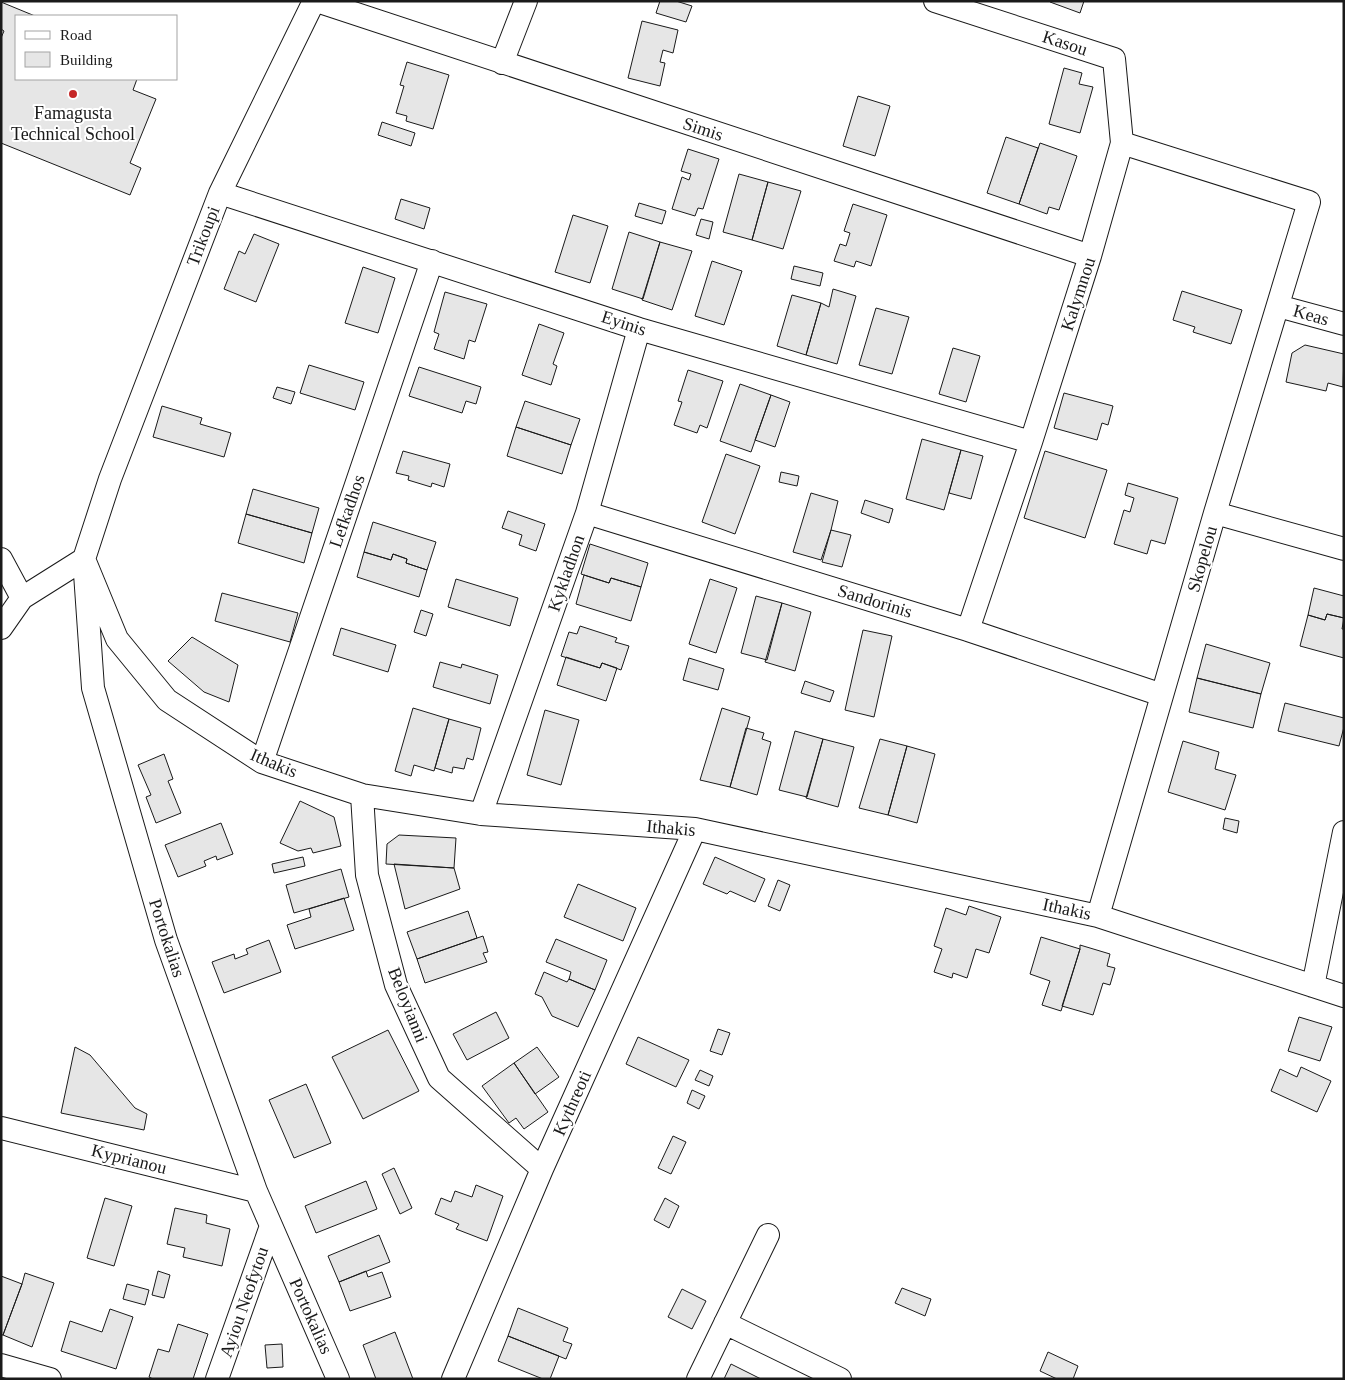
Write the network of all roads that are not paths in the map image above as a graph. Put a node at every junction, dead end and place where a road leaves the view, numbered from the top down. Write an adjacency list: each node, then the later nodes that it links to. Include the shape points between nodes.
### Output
1 (315, 1): 4 (street, Simis); 6 (street, Trikoupi)
2 (526, 1): 4 (street)
3 (935, 1): 5 (street, Kasou, via 1114,59)
4 (502, 63): 7 (street, Simis)
5 (1122, 143): 7 (street, Kalymnou); 9 (street, Skopelou, via 1309,202)
6 (220, 193): 8 (street, Eyinis); 13 (street, Trikoupi)
7 (1090, 256): 12 (street, Kalymnou)
8 (432, 261): 11 (street, Eyinis); 23 (street, Lefkadhos)
9 (1278, 306): 10 (street, Keas); 15 (street, Skopelou)
10 (1344, 324)
11 (639, 329): 12 (street, Eyinis); 14 (street, Kykladhon)
12 (1031, 442): 21 (street, Kalymnou)
13 (110, 479): 18 (street, Portokalias)
14 (586, 513): 21 (street, Sandorinis); 25 (street, Kykladhon)
15 (1215, 513): 16 (street); 22 (street, Skopelou)
16 (1344, 549)
17 (1, 559): 19 (street)
18 (84, 559): 19 (street); 23 (street, Ithakis, via 118,639 167,700); 33 (street, Portokalias, via 92,688 166,940)
19 (22, 598): 20 (street)
20 (1, 628)
21 (968, 630): 22 (street, Sandorinis)
22 (1162, 696): 28 (street, Skopelou)
23 (262, 762): 24 (street, Ithakis)
24 (362, 796): 25 (street, Ithakis); 32 (street, Beloyianni, via 367,875 396,985 439,1078)
25 (481, 814): 26 (street, Ithakis)
26 (695, 829): 28 (street, Ithakis); 32 (street, Kythreoti)
27 (1344, 832): 29 (street)
28 (1098, 916): 29 (street, Ithakis)
29 (1313, 986): 30 (street, Ithakis)
30 (1344, 996)
31 (1, 1128): 33 (street, Kyprianou)
32 (542, 1169): 41 (street, Kythreoti)
33 (256, 1191): 34 (street, Portokalias)
34 (271, 1226): 39 (street, Ayiou Neofytou); 40 (street, Portokalias)
35 (768, 1235): 36 (street)
36 (725, 1323): 42 (street); 43 (street)
37 (1, 1365): 38 (street)
38 (50, 1379)
39 (217, 1379)
40 (338, 1379)
41 (452, 1379)
42 (698, 1379)
43 (840, 1379)

